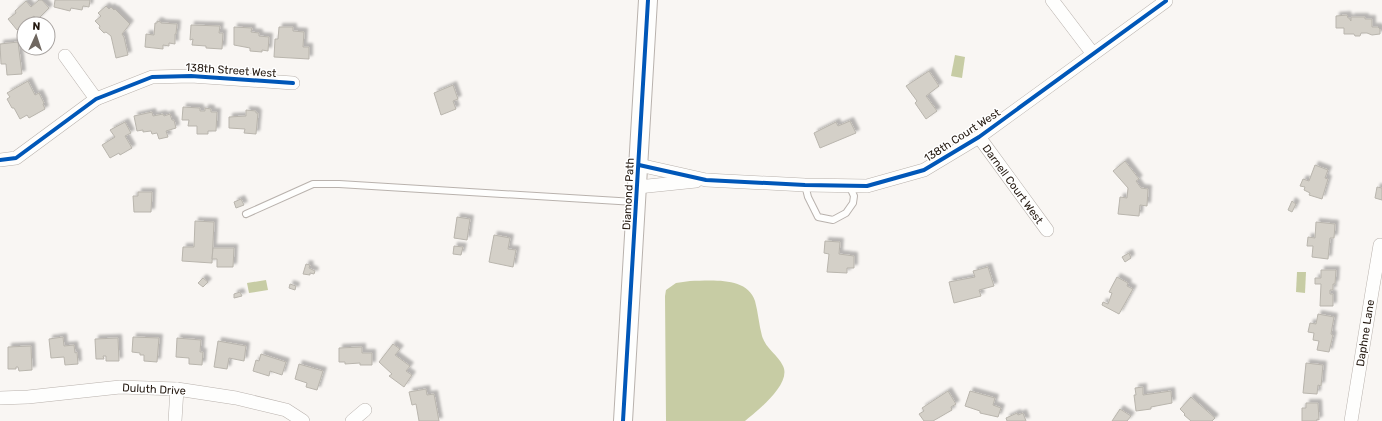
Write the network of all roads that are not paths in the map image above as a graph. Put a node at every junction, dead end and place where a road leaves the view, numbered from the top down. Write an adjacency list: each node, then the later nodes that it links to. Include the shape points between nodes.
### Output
1 (648, 0): 10 (street, Diamond Path)
2 (1052, 0): 4 (street)
3 (1166, 1): 4 (street, 138th Court West)
4 (1093, 54): 8 (street, 138th Court West)
5 (65, 56): 7 (street)
6 (293, 83): 7 (street, 138th Street West, via 191,76 152,77)
7 (96, 99): 9 (street, 138th Street West, via 16,158)
8 (979, 137): 13 (street, 138th Court West, via 924,170 867,186); 16 (street, Darnell Court West)
9 (0, 160)
10 (639, 164): 11 (street, 138th Court West); 14 (street, Diamond Path)
11 (706, 180): 12 (street, 138th Court West); 14 (street, 138th Court West)
12 (806, 184): 13 (street, 138th Court West); 13 (lane, via 808,197 818,217 833,220 846,213 853,203 854,196)
13 (849, 185)
14 (637, 195): 15 (lane, via 313,184); 25 (street, Diamond Path)
15 (246, 214)
16 (1047, 230)
17 (1380, 245): 18 (street, Daphne Lane)
18 (1377, 293): 26 (street, Daphne Lane)
19 (177, 389): 20 (street, Duluth Drive, via 120,387); 22 (street); 23 (street, Duluth Drive, via 236,398 286,410)
20 (0, 398)
21 (365, 410): 24 (street)
22 (175, 421)
23 (303, 421)
24 (352, 421)
25 (624, 421)
26 (1351, 421)

